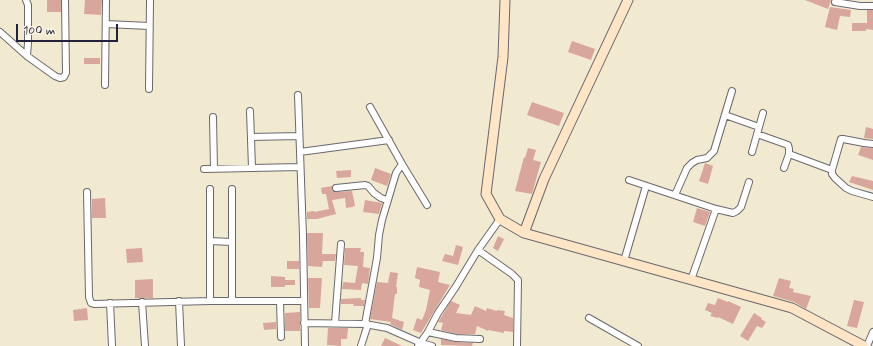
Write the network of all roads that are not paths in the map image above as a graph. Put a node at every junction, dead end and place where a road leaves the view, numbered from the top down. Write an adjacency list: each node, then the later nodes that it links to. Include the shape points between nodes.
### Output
1 (26, 0): 12 (street)
2 (65, 0): 12 (street, via 64,76 55,76)
3 (106, 0): 9 (street)
4 (150, 0): 10 (street)
5 (505, 0): 50 (street, via 503,57 486,194)
6 (628, 0): 51 (street, via 544,179)
7 (835, 2): 8 (street)
8 (873, 6)
9 (106, 24): 10 (street); 13 (street)
10 (149, 26): 14 (street)
11 (0, 32): 12 (street)
12 (26, 56)
13 (105, 85)
14 (149, 89)
15 (732, 91): 20 (street)
16 (298, 95): 24 (street)
17 (370, 107): 26 (street)
18 (250, 111): 25 (street)
19 (763, 114): 22 (street)
20 (725, 115): 22 (street); 45 (street, via 711,156 697,160 687,168)
21 (213, 117): 36 (street)
22 (759, 127): 23 (street)
23 (757, 134): 29 (street); 30 (street, via 788,145)
24 (299, 136): 25 (street); 28 (street)
25 (251, 137): 33 (street)
26 (389, 140): 28 (street); 31 (street)
27 (873, 144): 37 (street, via 843,138)
28 (300, 152): 32 (street)
29 (752, 152)
30 (789, 154): 34 (street); 37 (street)
31 (402, 164): 47 (street, via 396,173); 48 (street)
32 (300, 167): 33 (street); 62 (street)
33 (252, 168): 36 (street)
34 (784, 168)
35 (204, 169): 36 (street)
36 (214, 169)
37 (832, 170): 46 (street, via 835,178 846,188)
38 (629, 180): 40 (street)
39 (748, 182): 49 (street, via 738,211)
40 (646, 186): 45 (street); 56 (street)
41 (336, 188): 47 (street, via 365,185)
42 (210, 189): 52 (street)
43 (232, 189): 53 (street)
44 (86, 192): 64 (street, via 90,301 94,304)
45 (675, 195): 49 (street)
46 (873, 196)
47 (387, 200): 68 (street, via 379,235)
48 (427, 205)
49 (716, 209): 57 (street)
50 (500, 219): 51 (street); 55 (street)
51 (524, 233): 56 (street)
52 (210, 241): 53 (street); 59 (street)
53 (232, 242): 60 (street)
54 (341, 244): 67 (street)
55 (478, 250): 69 (street); 80 (street, via 518,280)
56 (624, 261): 57 (street)
57 (691, 280): 82 (street, via 792,308)
58 (179, 301): 59 (street); 63 (street); 76 (street)
59 (210, 301): 60 (street)
60 (232, 301): 61 (street)
61 (280, 301): 62 (street); 71 (street)
62 (304, 301): 66 (street)
63 (142, 302): 64 (street); 75 (street)
64 (110, 303): 74 (street)
65 (590, 318): 81 (street)
66 (304, 323): 67 (street); 77 (street)
67 (335, 323): 68 (street)
68 (367, 324): 73 (street, via 387,328); 78 (street)
69 (428, 332): 72 (street, via 456,338); 73 (street)
70 (873, 332): 82 (street)
71 (281, 337)
72 (480, 339)
73 (420, 345): 79 (street)
74 (112, 346)
75 (145, 346)
76 (181, 346)
77 (305, 346)
78 (361, 346)
79 (432, 346)
80 (516, 346)
81 (638, 346)
82 (866, 346)

